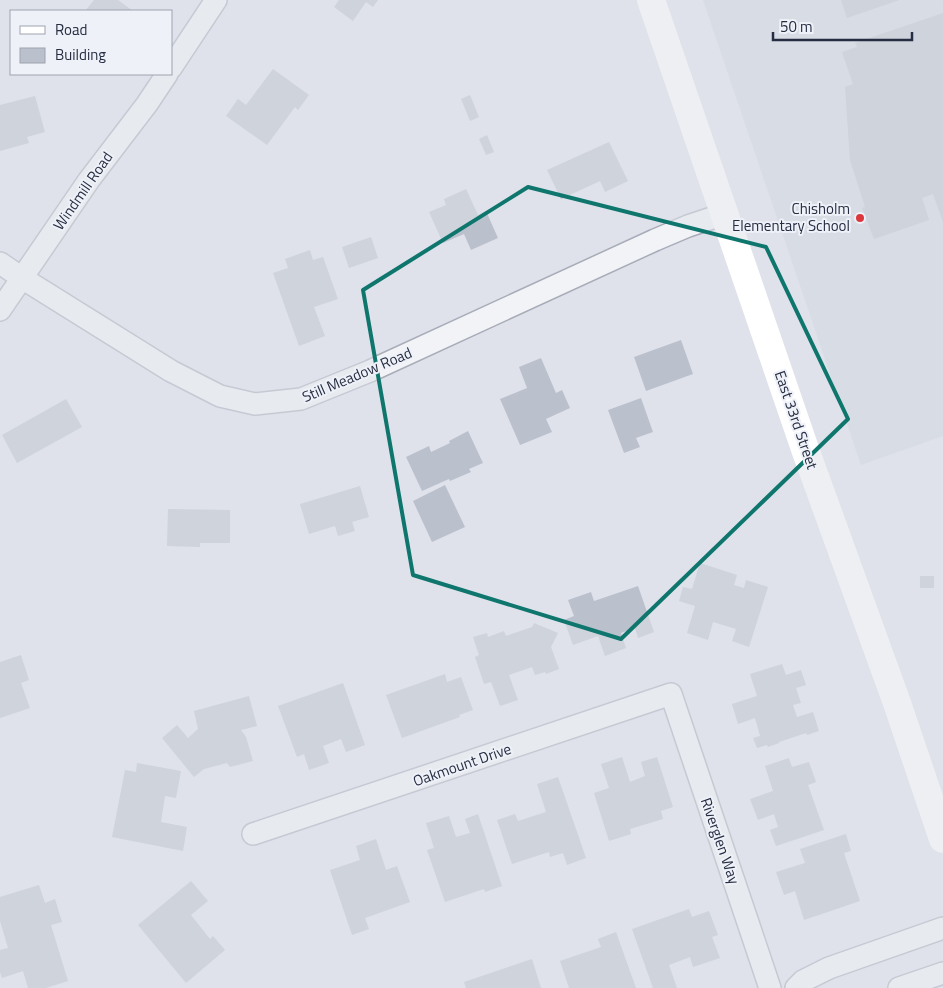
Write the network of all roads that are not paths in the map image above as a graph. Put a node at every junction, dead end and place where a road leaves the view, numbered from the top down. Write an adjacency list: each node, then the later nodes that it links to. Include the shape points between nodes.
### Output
1 (216, 0): 3 (street)
2 (652, 0): 5 (street, East 33rd Street)
3 (172, 66)
4 (167, 75): 7 (street, Windmill Road, via 89,180)
5 (724, 214): 7 (street, Still Meadow Road, via 655,240 301,400 255,404 220,396 171,371); 11 (street, East 33rd Street)
6 (0, 263): 7 (street, Still Meadow Road)
7 (22, 278): 8 (street, Windmill Road)
8 (0, 310)
9 (671, 694): 10 (street, Oakmount Drive); 14 (street, Riverglen Way)
10 (253, 834)
11 (943, 839)
12 (943, 928): 15 (street, via 829,968)
13 (943, 973): 16 (street)
14 (770, 988)
15 (796, 988)
16 (899, 988)

